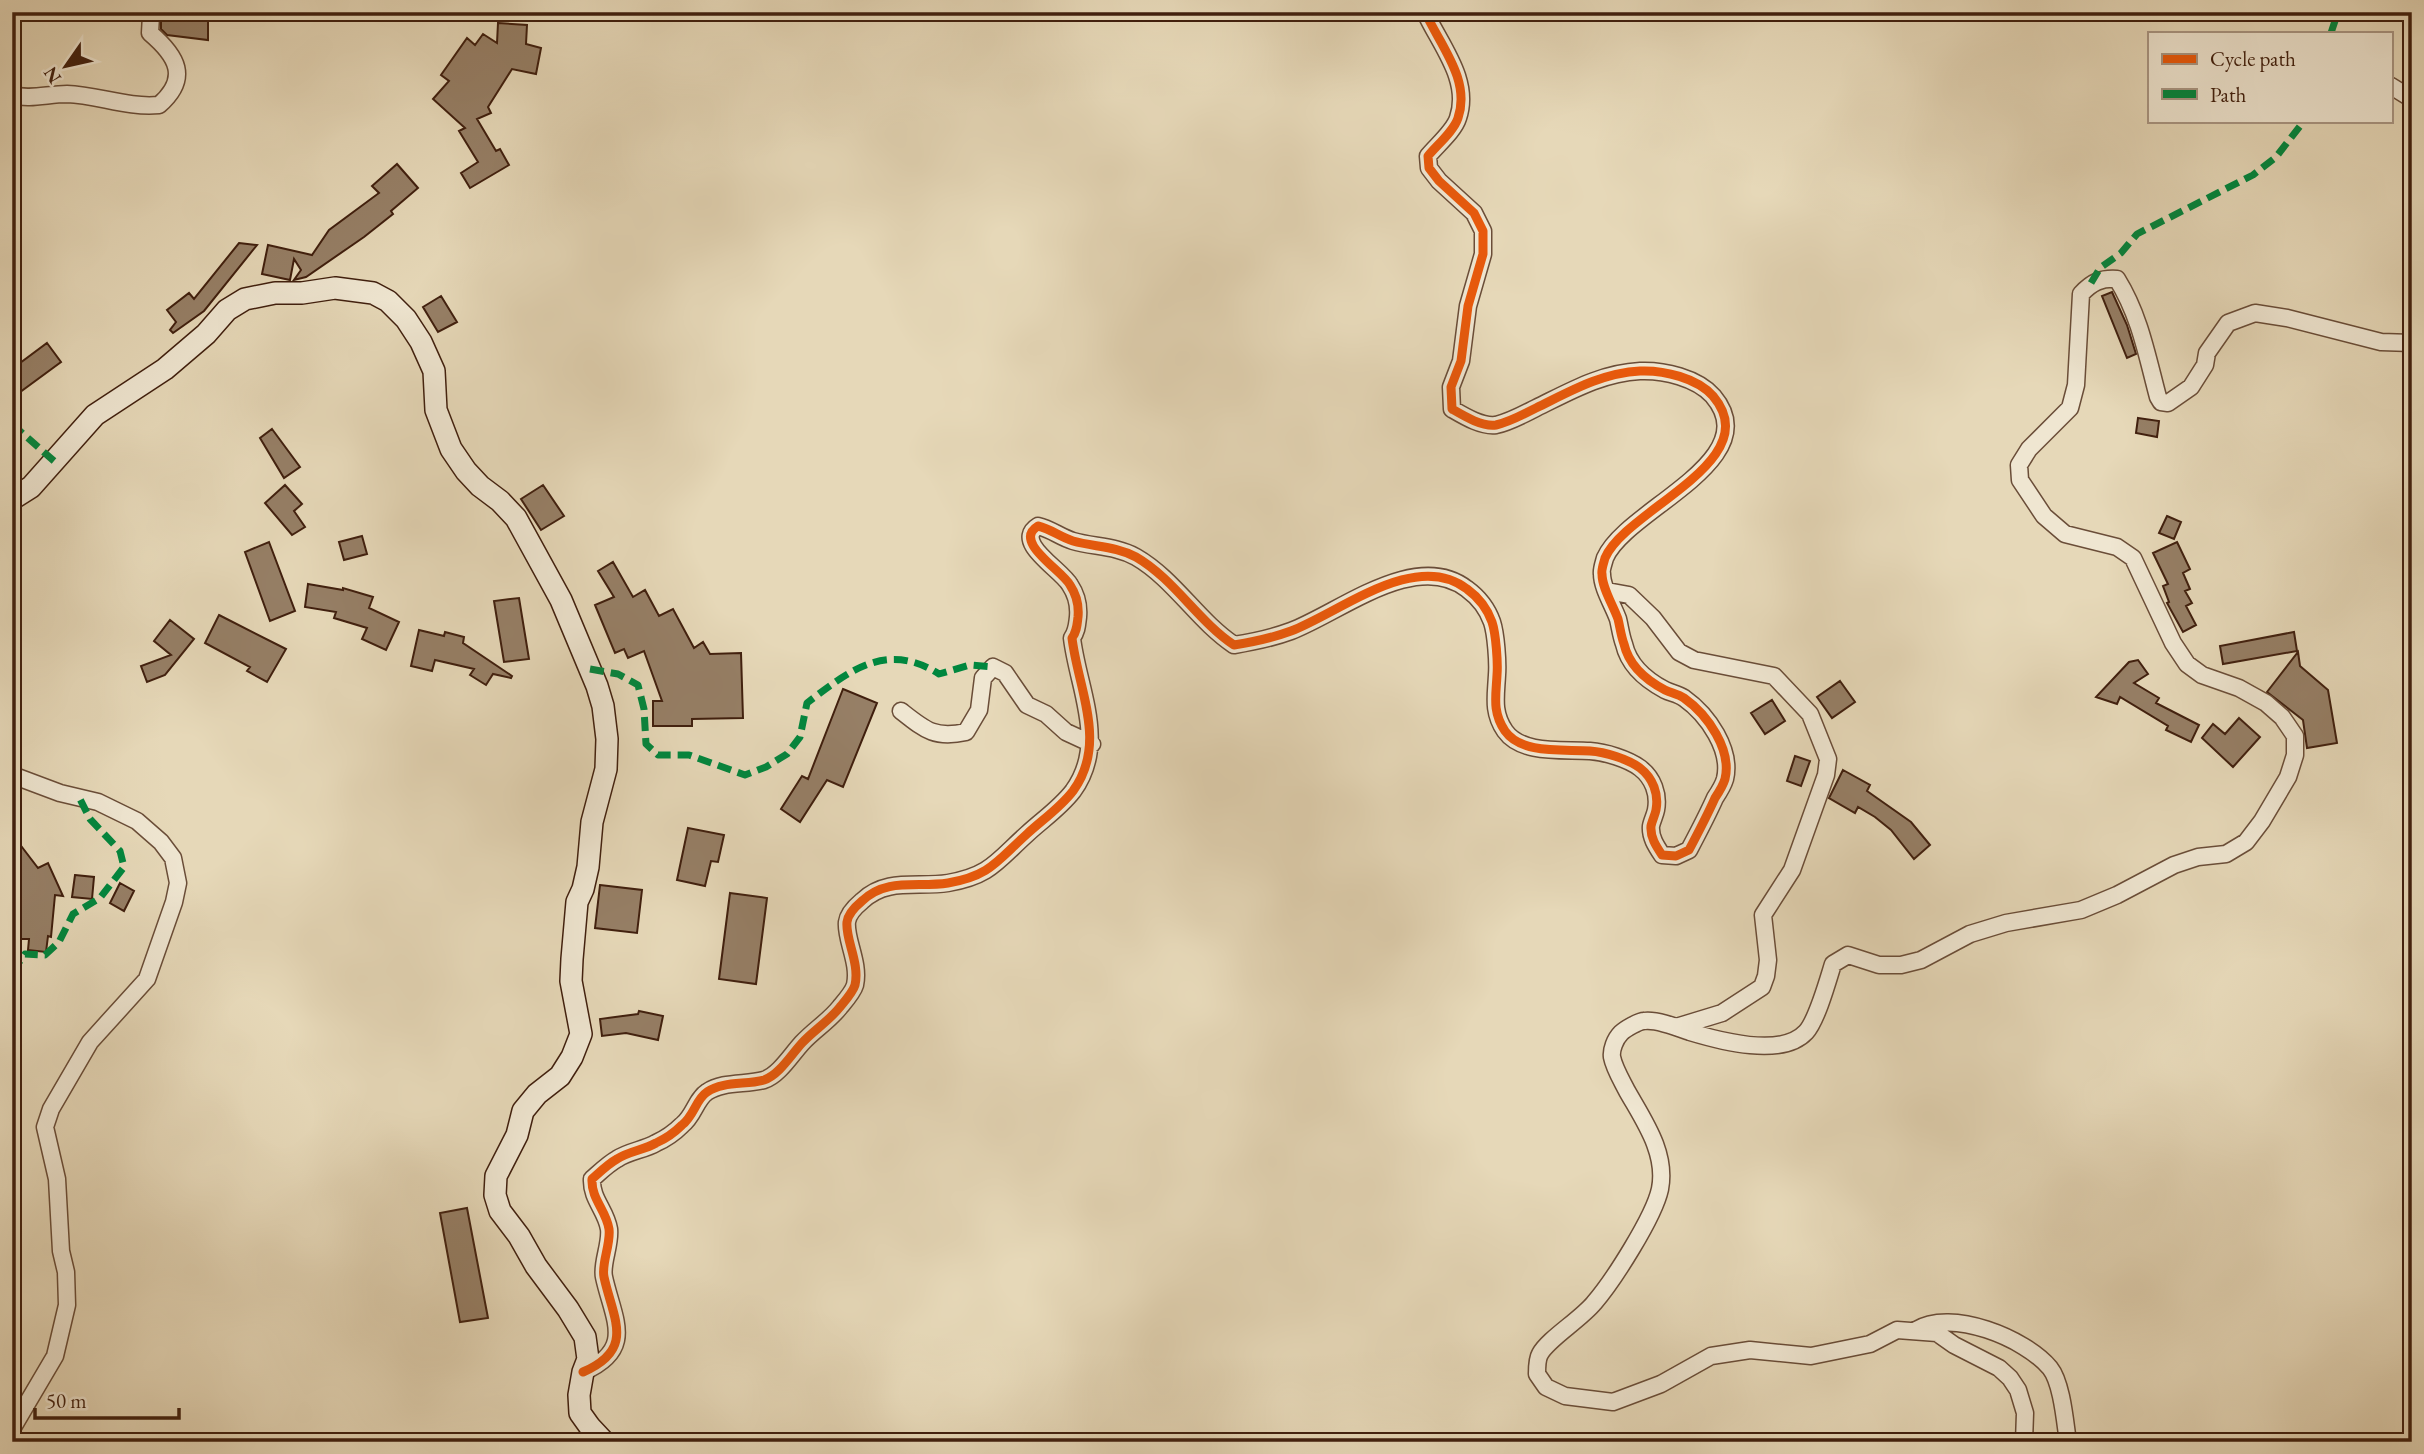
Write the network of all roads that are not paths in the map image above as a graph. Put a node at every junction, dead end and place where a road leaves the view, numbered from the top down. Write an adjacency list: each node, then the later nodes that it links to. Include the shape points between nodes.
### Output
1 (1425, 12): 8 (street, via 1456,69 1462,96 1458,120 1428,156 1429,168 1474,212 1483,231 1483,254 1468,306 1461,361 1451,387 1452,409 1468,419 1494,425 1582,384 1640,371 1668,373 1706,388 1725,416 1726,436 1716,455 1624,532 1606,557 1601,573)
2 (151, 15): 4 (street, via 150,33 178,69 176,85 159,104 127,105 66,94)
3 (2392, 87): 5 (street)
4 (12, 95)
5 (2412, 99)
6 (2412, 343): 12 (street, via 2381,342 2255,313 2228,323 2191,387 2168,403 2161,402 2129,298 2117,279 2091,283 2081,294 2076,385 2070,408 2029,449 2019,465 2020,480 2044,516 2065,534 2117,547 2133,558 2187,664 2266,703 2282,717 2295,736 2295,755 2278,796 2246,842 2226,854 2174,865 2081,910 2006,923 1901,965 1840,958 1833,964 1809,1030 1796,1042 1773,1046 1729,1042)
7 (12, 499): 14 (street, via 31,487 95,415 165,369 227,310 245,299 335,288 357,290 388,301 406,319 434,371 436,410 451,449 466,471 516,519 561,600 603,706 606,769 592,822 572,959 571,981 581,1034 560,1076 523,1111 517,1135 496,1176 495,1195 500,1211 585,1337 588,1359)
8 (1607, 591): 10 (street, via 1633,665 1696,709 1718,738 1727,762 1724,782 1706,819 1689,850 1676,856 1662,855 1654,843 1655,785 1640,768 1592,751 1543,749 1507,733 1496,714 1492,623 1479,598 1456,580 1400,579 1292,631 1234,645 1137,558 1038,526 1029,536 1033,547 1071,585 1079,607 1072,638); 12 (street, via 1629,595 1679,652 1694,660 1774,676 1810,714 1828,759 1792,870 1763,915 1768,960 1762,987 1722,1013)
9 (901, 711): 10 (street, via 947,736 966,732 979,710 984,678 993,667 1004,673 1027,705)
10 (1092, 744): 14 (street, via 1074,790 993,867 944,884 890,885 864,898 847,923 855,986 825,1024 768,1079 706,1092 683,1125 655,1144 615,1160 592,1179 594,1198 609,1228 603,1275 619,1333 598,1366)
11 (12, 775): 15 (street, via 98,802 137,821 173,858 178,884 147,979 90,1042 45,1127 57,1179 66,1305 55,1356)
12 (1676, 1027): 13 (street, via 1644,1021 1621,1033 1612,1048 1612,1058 1659,1154 1660,1189 1646,1224 1595,1302 1538,1356 1536,1374 1546,1387 1565,1396 1613,1402 1661,1384 1711,1356 1750,1350 1811,1356 1870,1344 1897,1330)
13 (1914, 1331): 17 (street, via 1937,1333 2010,1378 2025,1413); 18 (street, via 1939,1321 1981,1328 2027,1347 2051,1369 2062,1400)
14 (583, 1372): 16 (street, via 580,1413)
15 (12, 1429)
16 (604, 1442)
17 (2024, 1442)
18 (2068, 1442)

